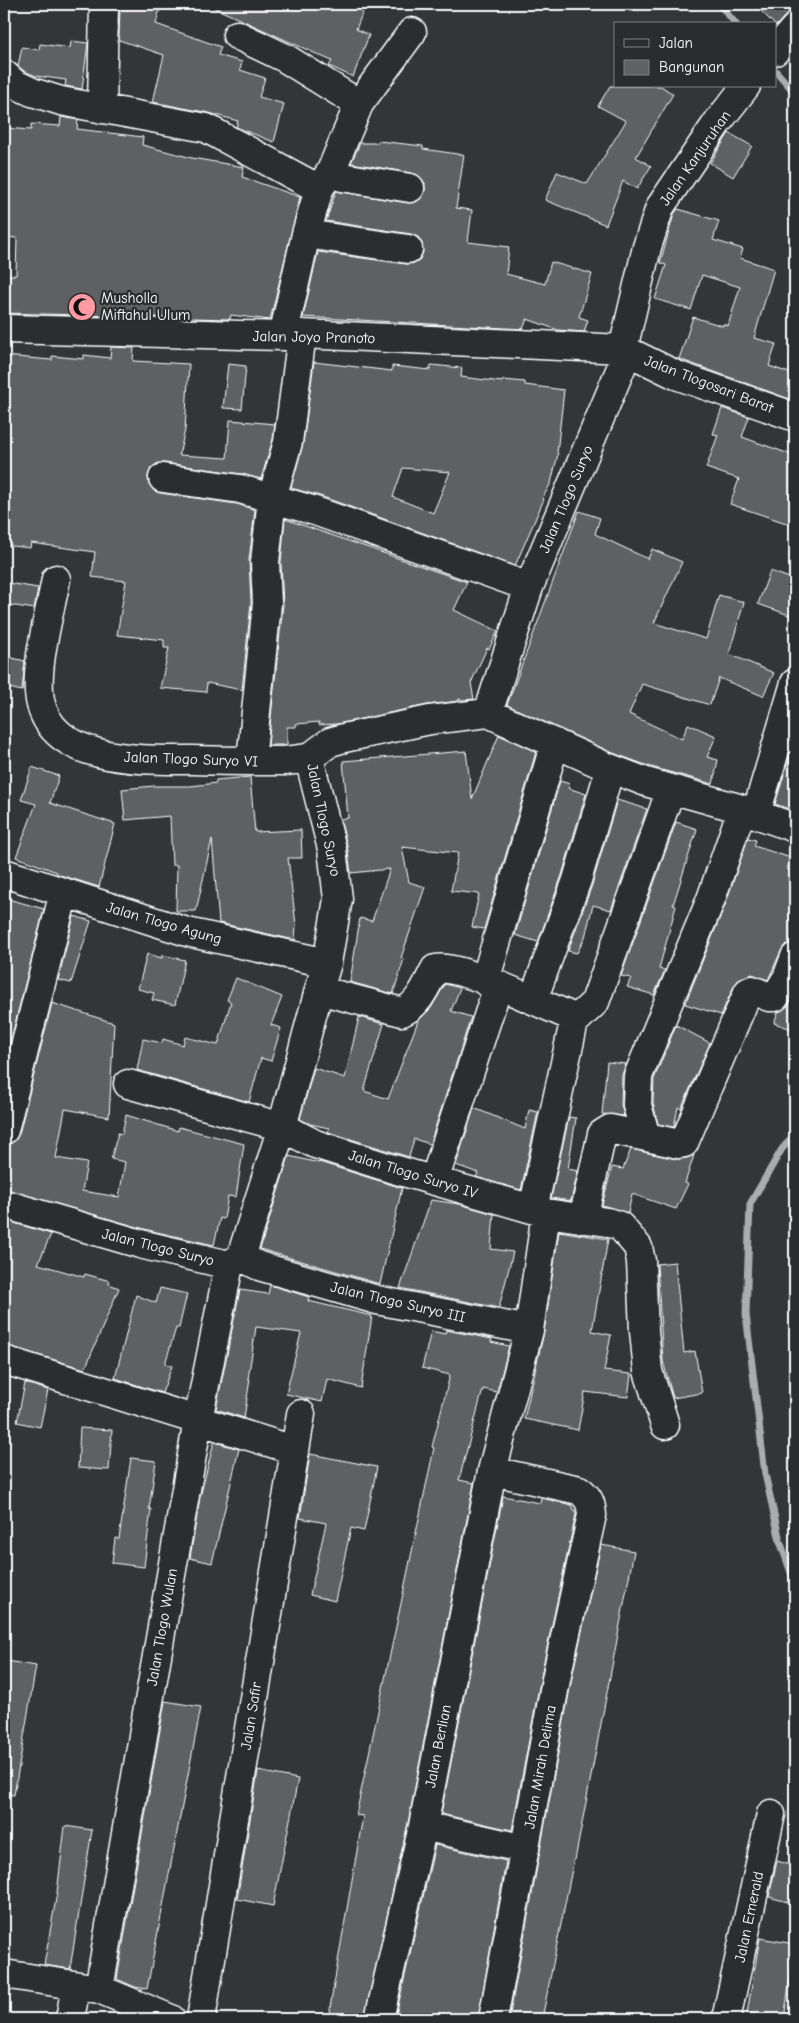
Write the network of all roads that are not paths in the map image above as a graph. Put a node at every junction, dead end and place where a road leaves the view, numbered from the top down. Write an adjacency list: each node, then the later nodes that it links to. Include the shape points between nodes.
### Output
1 (104, 4): 7 (street)
2 (412, 32): 6 (street)
3 (238, 34): 6 (street, via 285,58)
4 (4, 74): 7 (street, via 15,84 45,96)
5 (744, 88): 14 (street, Jalan Kanjuruhan, via 660,207)
6 (359, 104): 8 (street)
7 (102, 109): 8 (street, via 206,128)
8 (325, 180): 9 (street, via 342,177); 10 (street)
9 (410, 188)
10 (306, 234): 11 (street); 13 (street)
11 (408, 249)
12 (4, 329): 13 (street, Jalan Joyo Pranoto)
13 (292, 335): 14 (street, Jalan Joyo Pranoto); 17 (street, via 288,442)
14 (623, 349): 15 (street, Jalan Tlogosari Barat, via 676,374); 19 (street, Jalan Tlogo Suryo, via 621,368)
15 (795, 417)
16 (164, 478): 17 (street, via 240,489)
17 (272, 498): 19 (street); 25 (street, via 265,562 267,603)
18 (56, 579): 25 (street, Jalan Tlogo Suryo VI, via 40,661 40,698 46,719 58,732 76,745 135,760)
19 (529, 587): 21 (street, Jalan Tlogo Suryo)
20 (795, 683): 22 (street)
21 (488, 713): 23 (street); 24 (street, Jalan Tlogo Suryo, via 430,720 344,738 330,742)
22 (790, 718): 28 (street)
23 (555, 743): 26 (street); 34 (street)
24 (309, 758): 25 (street, Jalan Tlogo Suryo VI); 33 (street, Jalan Tlogo Suryo, via 332,849 338,892)
25 (251, 761)
26 (610, 768): 27 (street); 36 (street, via 577,880)
27 (671, 789): 28 (street); 37 (street, via 595,1002)
28 (749, 812): 29 (street); 41 (street, via 638,1076 637,1105)
29 (795, 828)
30 (4, 873): 31 (street, Jalan Tlogo Agung)
31 (64, 892): 33 (street, Jalan Tlogo Agung, via 187,932); 40 (street)
32 (795, 957): 41 (street, via 775,997 752,990 748,992 685,1142 679,1144)
33 (327, 963): 35 (street, Jalan Tlogo Suryo)
34 (492, 983): 35 (street, via 440,967 414,1004 402,1012); 36 (street); 42 (street)
35 (319, 990): 39 (street, Jalan Tlogo Suryo)
36 (533, 1000): 37 (street)
37 (577, 1019): 44 (street, Jalan Berlian)
38 (128, 1084): 39 (street, Jalan Tlogo Suryo IV)
39 (282, 1127): 42 (street, Jalan Tlogo Suryo IV, via 315,1144); 46 (street, Jalan Tlogo Suryo)
40 (4, 1130)
41 (646, 1137): 45 (street, via 610,1129 602,1134)
42 (434, 1181): 44 (street, Jalan Tlogo Suryo IV)
43 (4, 1204): 46 (street, Jalan Tlogo Suryo, via 144,1244)
44 (540, 1211): 45 (street, Jalan Tlogo Suryo IV); 47 (street, Jalan Berlian)
45 (583, 1218): 51 (street, Jalan Tlogo Suryo IV, via 620,1226 638,1247 648,1371)
46 (235, 1261): 47 (street, Jalan Tlogo Suryo III, via 377,1300); 50 (street, Jalan Tlogo Wulan)
47 (529, 1330): 53 (street, Jalan Berlian)
48 (4, 1360): 50 (street)
49 (301, 1414): 52 (street, Jalan Safir)
50 (198, 1420): 52 (street); 58 (street, Jalan Tlogo Wulan)
51 (665, 1425)
52 (294, 1450): 61 (street, Jalan Safir)
53 (492, 1471): 55 (street, Jalan Berlian); 56 (street, Jalan Mirah Delima, via 579,1490 587,1496 592,1516 558,1669)
54 (771, 1814): 64 (street, Jalan Emerald)
55 (423, 1826): 56 (street); 62 (street, Jalan Berlian)
56 (525, 1849): 63 (street, Jalan Mirah Delima)
57 (4, 1974): 58 (street)
58 (88, 1988): 59 (street, Jalan Tlogo Wulan); 60 (street, via 120,1996)
59 (70, 2019)
60 (171, 2019)
61 (201, 2019)
62 (380, 2019)
63 (493, 2019)
64 (726, 2019)

